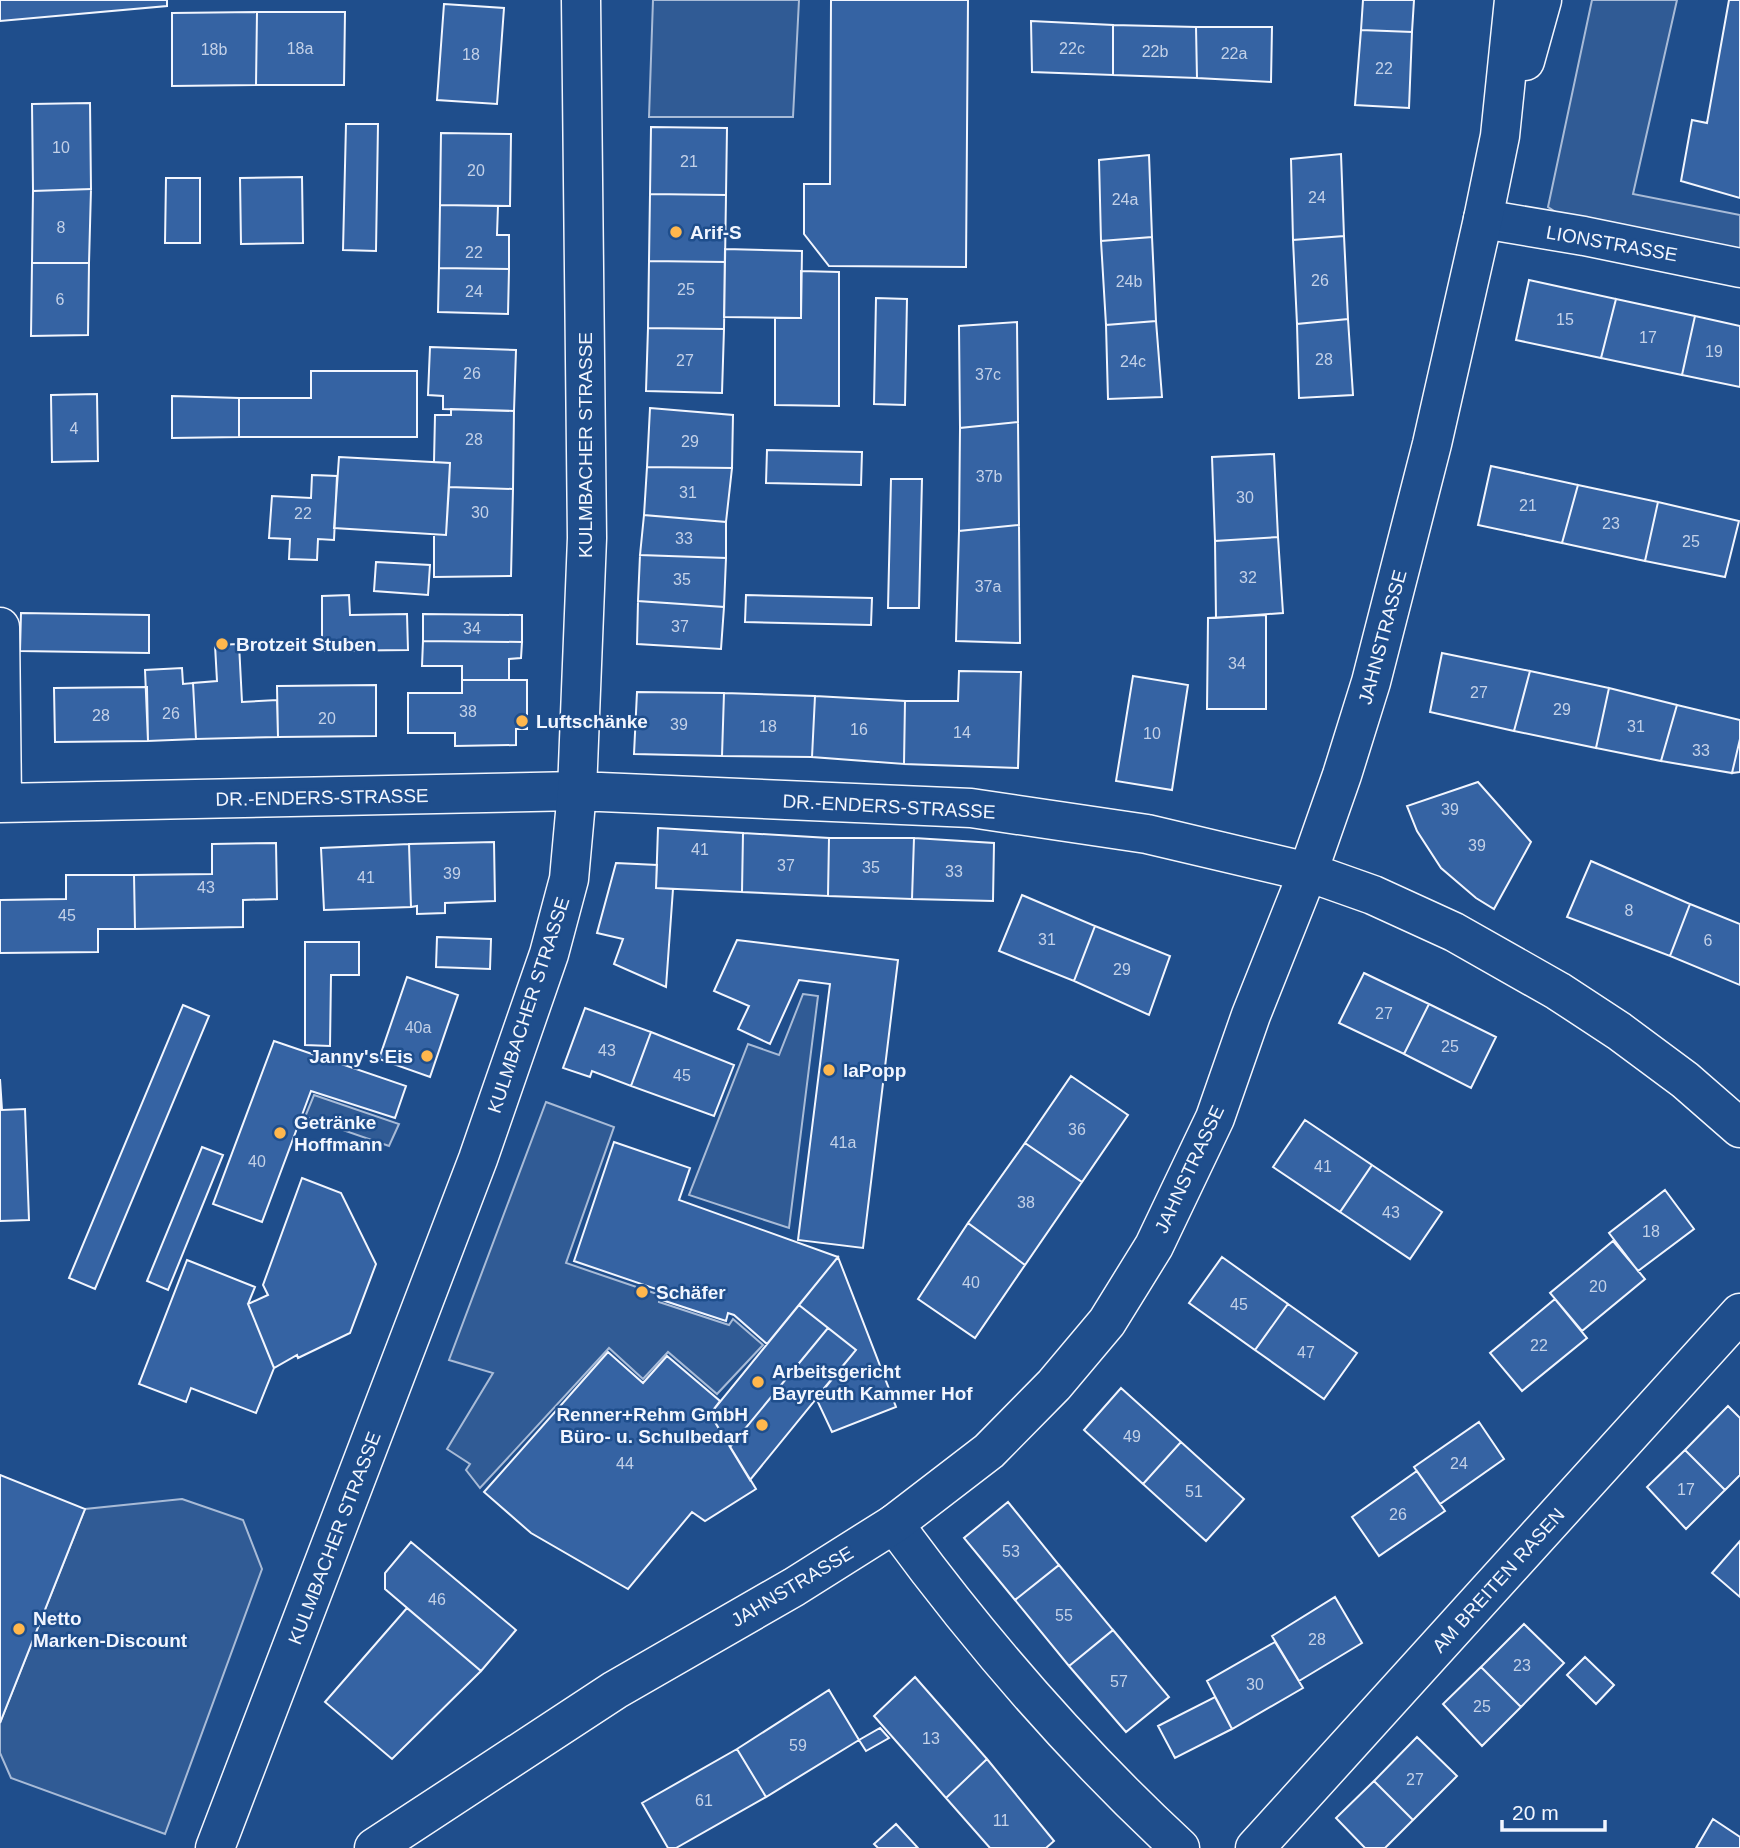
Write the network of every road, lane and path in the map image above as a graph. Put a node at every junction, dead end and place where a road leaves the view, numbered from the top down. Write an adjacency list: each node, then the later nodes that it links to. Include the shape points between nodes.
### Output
1 (1514, 0): 4 (main road, JAHNSTRASSE)
2 (1542, 0): 4 (main road, JAHNSTRASSE)
3 (583, 10): 8 (main road, KULMBACHER STRASSE, via 587,538)
4 (1500, 136): 5 (main road, JAHNSTRASSE)
5 (1483, 219): 6 (main road, LIONSTRASSE); 10 (main road, JAHNSTRASSE, via 1371,682)
6 (1740, 268)
7 (0, 627): 9 (main road)
8 (577, 791): 9 (main road, DR.-ENDERS-STRASSE); 10 (main road, DR.-ENDERS-STRASSE, via 971,808 1147,834); 15 (main road, KULMBACHER STRASSE, via 569,879 544,968 478,1158)
9 (1, 803)
10 (1308, 872): 11 (main road, DR.-ENDERS-STRASSE, via 1373,894 1454,932 1546,984 1619,1031); 13 (main road, JAHNSTRASSE, via 1215,1118 1154,1245 1107,1322 989,1451)
11 (1740, 1128)
12 (1740, 1313): 19 (main road, AM BREITEN RASEN)
13 (894, 1524): 14 (main road, JAHNSTRASSE, via 615,1690); 18 (main road, via 1021,1686)
14 (479, 1779): 16 (main road, JAHNSTRASSE); 17 (main road)
15 (215, 1848)
16 (374, 1848)
17 (388, 1848)
18 (1181, 1848)
19 (1255, 1848)

